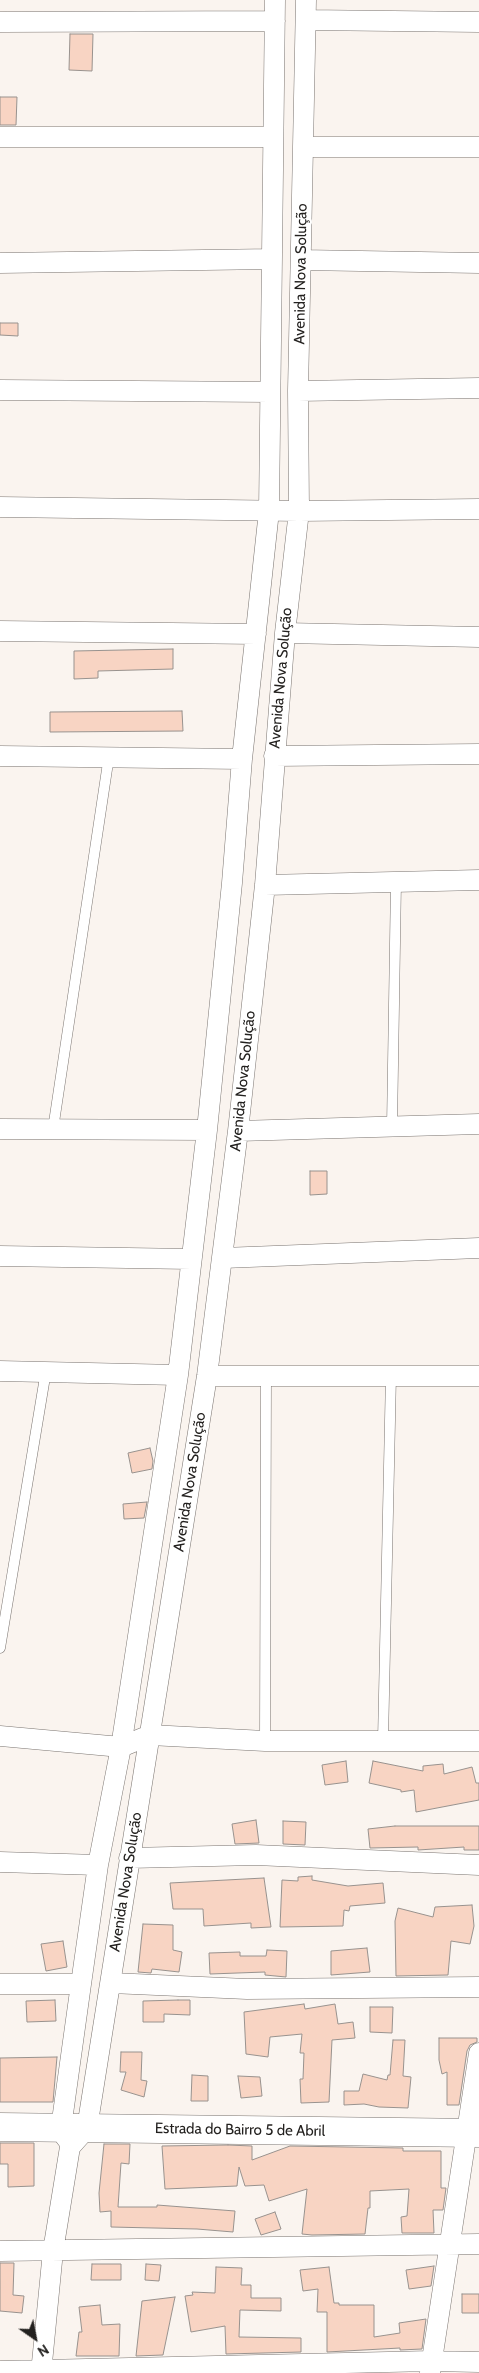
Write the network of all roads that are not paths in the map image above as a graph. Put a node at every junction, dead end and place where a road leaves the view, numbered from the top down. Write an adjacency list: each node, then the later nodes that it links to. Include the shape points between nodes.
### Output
1 (275, 0): 4 (street, Avenida Nova Solução)
2 (306, 0): 3 (street, Avenida Nova Solução)
3 (306, 20): 6 (street); 9 (street, Avenida Nova Solução)
4 (275, 21): 5 (street); 7 (street, Avenida Nova Solução)
5 (0, 22)
6 (479, 22)
7 (272, 137): 8 (street); 11 (street, Avenida Nova Solução)
8 (0, 138)
9 (304, 147): 10 (street); 12 (street, Avenida Nova Solução)
10 (479, 147)
11 (272, 259): 13 (street); 17 (street, Avenida Nova Solução)
12 (301, 260): 14 (street); 18 (street, Avenida Nova Solução)
13 (0, 263)
14 (479, 263)
15 (479, 388): 18 (street)
16 (0, 390): 17 (street)
17 (270, 392): 21 (street, Avenida Nova Solução)
18 (298, 392): 22 (street, Avenida Nova Solução)
19 (0, 508): 21 (street)
20 (479, 509): 22 (street)
21 (270, 511): 22 (street); 25 (street, Avenida Nova Solução)
22 (300, 511): 24 (street, Avenida Nova Solução)
23 (0, 631): 25 (street)
24 (285, 632): 26 (street); 30 (street, Avenida Nova Solução)
25 (256, 634): 31 (street, Avenida Nova Solução)
26 (479, 637)
27 (479, 754): 30 (street)
28 (0, 756): 29 (street)
29 (109, 756): 31 (street); 38 (lane)
30 (274, 756): 34 (street, Avenida Nova Solução)
31 (242, 759): 39 (street, Avenida Nova Solução)
32 (479, 880): 33 (street)
33 (396, 882): 34 (street); 36 (lane)
34 (265, 884): 40 (street, Avenida Nova Solução)
35 (479, 1124): 36 (street)
36 (392, 1126): 40 (street)
37 (0, 1129): 38 (street)
38 (53, 1129): 39 (street)
39 (207, 1130): 44 (street, Avenida Nova Solução)
40 (238, 1131): 43 (street, Avenida Nova Solução)
41 (479, 1248): 43 (street)
42 (0, 1256): 44 (street)
43 (223, 1258): 50 (street, Avenida Nova Solução)
44 (191, 1259): 49 (street, Avenida Nova Solução)
45 (0, 1371): 46 (street)
46 (46, 1371): 49 (street); 52 (lane)
47 (266, 1374): 48 (street); 50 (street); 56 (lane)
48 (391, 1375): 51 (street); 55 (lane)
49 (178, 1376): 58 (street, Avenida Nova Solução)
50 (207, 1376): 53 (street, Avenida Nova Solução)
51 (479, 1376)
52 (0, 1648)
53 (150, 1735): 56 (street); 58 (street); 59 (street, Avenida Nova Solução)
54 (0, 1736): 58 (street)
55 (383, 1740): 56 (street); 57 (street)
56 (265, 1741)
57 (479, 1741)
58 (121, 1747): 61 (street, Avenida Nova Solução)
59 (129, 1858): 62 (street, via 256,1855); 63 (street, Avenida Nova Solução)
60 (0, 1862): 61 (street)
61 (98, 1865): 65 (street, Avenida Nova Solução)
62 (479, 1865)
63 (111, 1983): 66 (street, via 246,1989); 70 (street, Avenida Nova Solução)
64 (0, 1984): 65 (street)
65 (81, 1984): 70 (street, Avenida Nova Solução)
66 (479, 1987)
67 (479, 2053): 69 (street)
68 (0, 2127): 70 (street, Estrada do Bairro 5 de Abril)
69 (473, 2133): 70 (street, Estrada do Bairro 5 de Abril); 71 (street)
70 (73, 2134): 74 (street, Avenida Nova Solução)
71 (450, 2243): 72 (street); 74 (street); 76 (street)
72 (479, 2244)
73 (0, 2251): 74 (street)
74 (53, 2252): 78 (street, Avenida Nova Solução)
75 (479, 2362): 76 (street)
76 (430, 2367): 78 (street)
77 (0, 2371): 78 (street)
78 (42, 2372)

